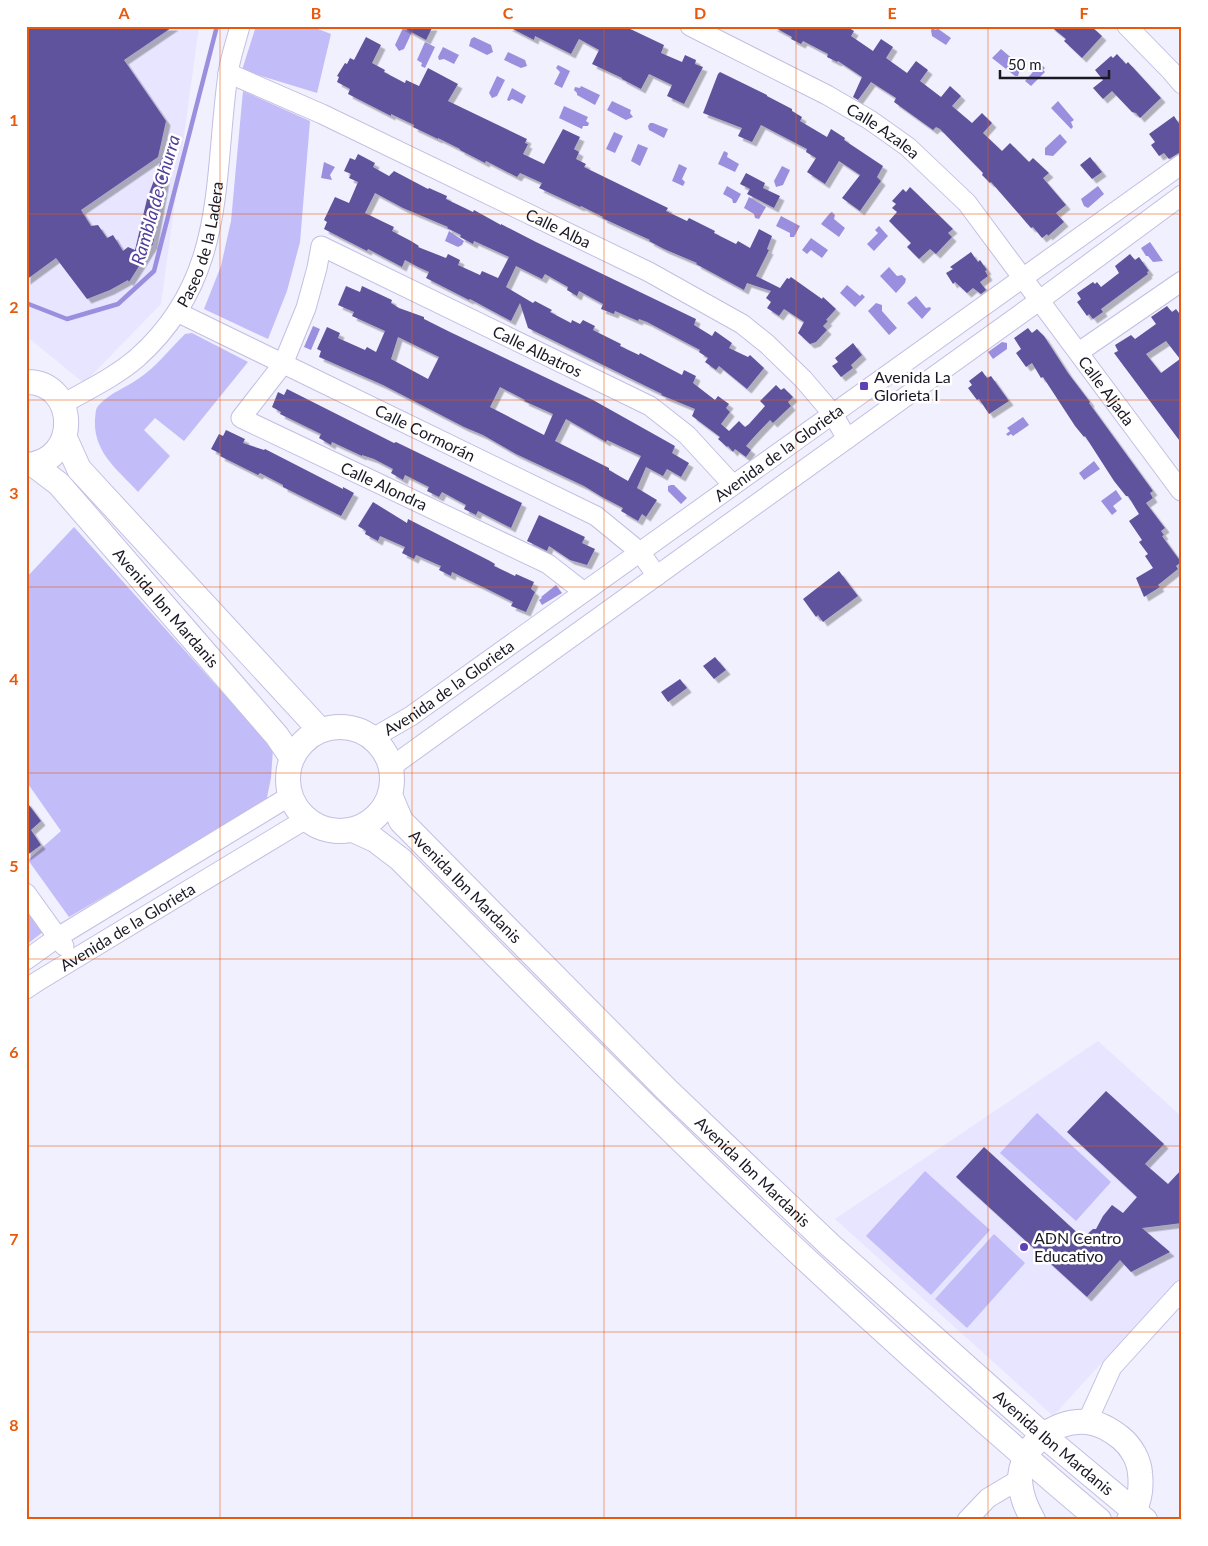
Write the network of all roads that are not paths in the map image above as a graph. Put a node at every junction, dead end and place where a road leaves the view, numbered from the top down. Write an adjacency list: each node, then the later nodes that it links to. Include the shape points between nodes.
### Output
1 (240, 26): 4 (street, Paseo de la Ladera)
2 (690, 26): 9 (street, Calle Azalea, via 828,95 908,148 967,203)
3 (1127, 26): 5 (street)
4 (228, 73): 10 (street, Paseo de la Ladera, via 219,177 210,235 192,287); 15 (street, Calle Alba, via 322,114 649,272 711,306 742,324 767,344)
5 (1182, 84)
6 (1182, 164): 9 (street, Avenida de la Glorieta)
7 (1182, 195): 9 (street, Avenida de la Glorieta)
8 (1182, 281): 11 (street)
9 (1032, 289): 11 (street, Calle Aljada); 15 (street, Avenida de la Glorieta); 17 (street, Avenida de la Glorieta)
10 (177, 312): 12 (street, Calle Cormorán); 14 (street, Paseo de la Ladera, via 136,359)
11 (1079, 352): 20 (street, Calle Aljada)
12 (283, 364): 19 (street, Calle Albatros, via 306,308 321,246 650,406 687,434); 21 (street, Calle Cormorán, via 596,516); 23 (street, Calle Alondra, via 241,418 548,564)
13 (26, 382): 14 (main road, via 44,386)
14 (62, 404): 16 (main road, via 67,421)
15 (833, 414): 17 (street, Calle Alba); 19 (street, Avenida de la Glorieta)
16 (65, 438): 18 (main road, via 48,459); 24 (main road, Avenida Ibn Mardanis, via 80,469)
17 (847, 439): 22 (street, Avenida de la Glorieta)
18 (30, 465): 26 (main road, Avenida Ibn Mardanis, via 59,484 277,736)
19 (733, 485): 21 (street, Avenida de la Glorieta)
20 (1182, 492)
21 (640, 552): 22 (street, Calle Cormorán); 23 (street, Avenida de la Glorieta)
22 (657, 576): 27 (street, Avenida de la Glorieta)
23 (584, 592): 25 (street, Avenida de la Glorieta, via 411,716)
24 (320, 730): 25 (main road, via 348,727); 26 (main road, via 303,741)
25 (374, 738): 27 (main road, via 385,751)
26 (292, 758): 29 (main road, via 288,770)
27 (391, 767): 28 (main road)
28 (390, 795): 31 (main road, via 382,811 369,823); 39 (main road, Avenida Ibn Mardanis, via 401,822 667,1090 831,1246)
29 (290, 796): 30 (main road); 33 (street, Avenida de la Glorieta)
30 (306, 819): 31 (main road, via 320,828 337,832); 34 (street, Avenida de la Glorieta)
31 (353, 830): 40 (main road, Avenida Ibn Mardanis, via 375,840 400,859 675,1134)
32 (26, 893): 33 (street)
33 (58, 937): 34 (street); 35 (street, Avenida de la Glorieta)
34 (74, 959): 36 (street, Avenida de la Glorieta)
35 (26, 960)
36 (26, 989)
37 (1182, 1290): 38 (street, via 1112,1366)
38 (1087, 1422): 39 (main road, via 1064,1424); 41 (main road, via 1110,1429 1128,1444 1139,1464 1142,1488)
39 (1043, 1435): 40 (main road, via 1033,1445); 41 (main road, Avenida Ibn Mardanis)
40 (1023, 1468): 42 (street); 43 (main road, via 1023,1502); 44 (main road, Avenida Ibn Mardanis)
41 (1136, 1517)
42 (968, 1520)
43 (1033, 1520)
44 (1099, 1520)

